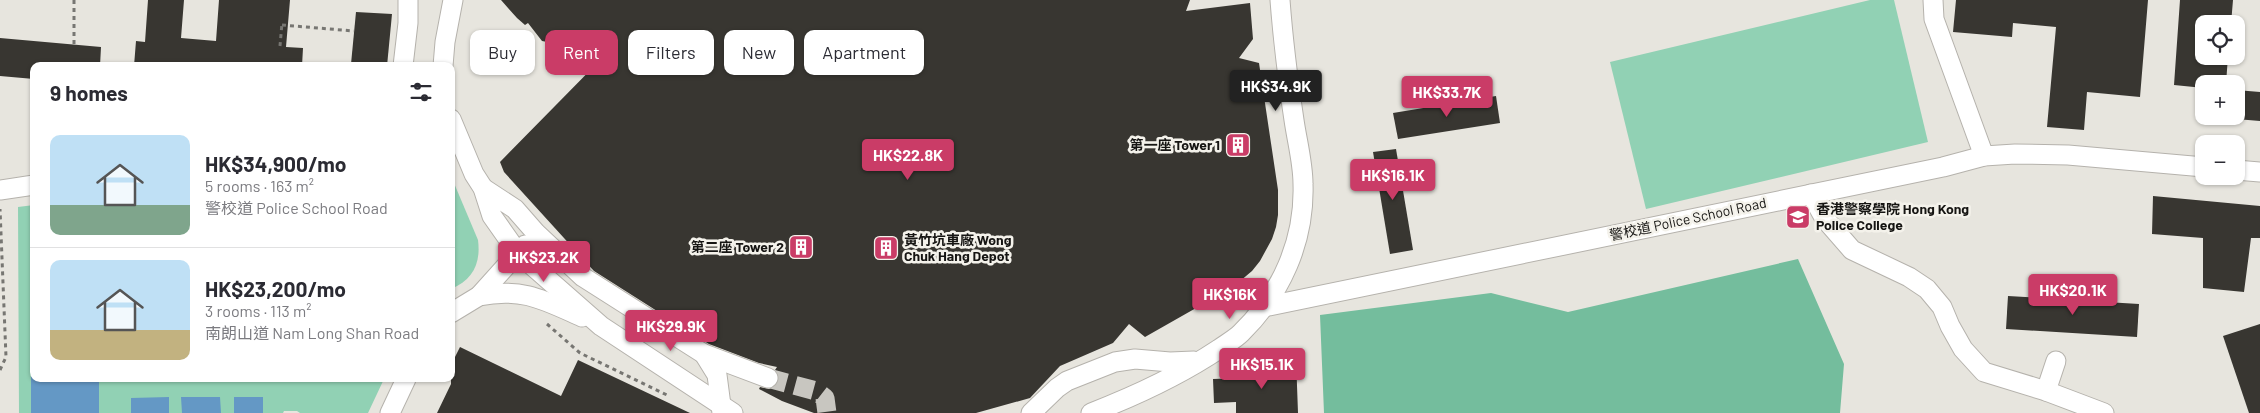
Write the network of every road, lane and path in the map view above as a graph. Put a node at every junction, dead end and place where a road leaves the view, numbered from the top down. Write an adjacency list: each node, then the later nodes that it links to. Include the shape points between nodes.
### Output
1 (74, 0): 7 (path)
2 (408, 0): 9 (street)
3 (1280, 0): 24 (street, via 1303,182 1303,214 1288,266)
4 (1932, 0): 12 (street, via 1934,19)
5 (454, 3): 10 (street)
6 (354, 31): 8 (path, via 282,24)
7 (74, 44)
8 (280, 46)
9 (403, 62)
10 (444, 62)
11 (455, 131): 17 (street)
12 (1984, 156): 13 (street, 警校道 Police School Road, via 2068,155); 19 (street, 警校道 Police School Road)
13 (2195, 166)
14 (2245, 171): 15 (street)
15 (2260, 172)
16 (30, 186): 18 (street)
17 (483, 188): 21 (street, via 515,209); 22 (street, via 492,216)
18 (0, 190)
19 (1811, 194): 24 (street, 警校道 Police School Road); 34 (street, via 1826,219 1852,250 1909,276 1927,288 1942,307 1963,349 1984,372)
20 (0, 205): 31 (path, via 6,357)
21 (536, 233): 22 (street); 28 (street, via 583,276)
22 (518, 253): 23 (street); 27 (street)
23 (479, 296): 25 (street); 27 (street, via 497,292 519,293 541,299)
24 (1264, 307): 29 (street, via 1240,335)
25 (455, 311)
26 (544, 322): 35 (path, via 580,353)
27 (602, 326): 37 (street)
28 (704, 354): 32 (street); 37 (street, via 717,375)
29 (1202, 360): 39 (street, via 1136,359 1115,362 1067,381); 40 (street, via 1122,401)
30 (2056, 361): 34 (street)
31 (0, 370)
32 (768, 378)
33 (405, 382): 38 (street)
34 (2046, 391): 36 (street)
35 (668, 395)
36 (2076, 409): 41 (street)
37 (725, 410)
38 (390, 413)
39 (1031, 413)
40 (1091, 413)
41 (2104, 413)

